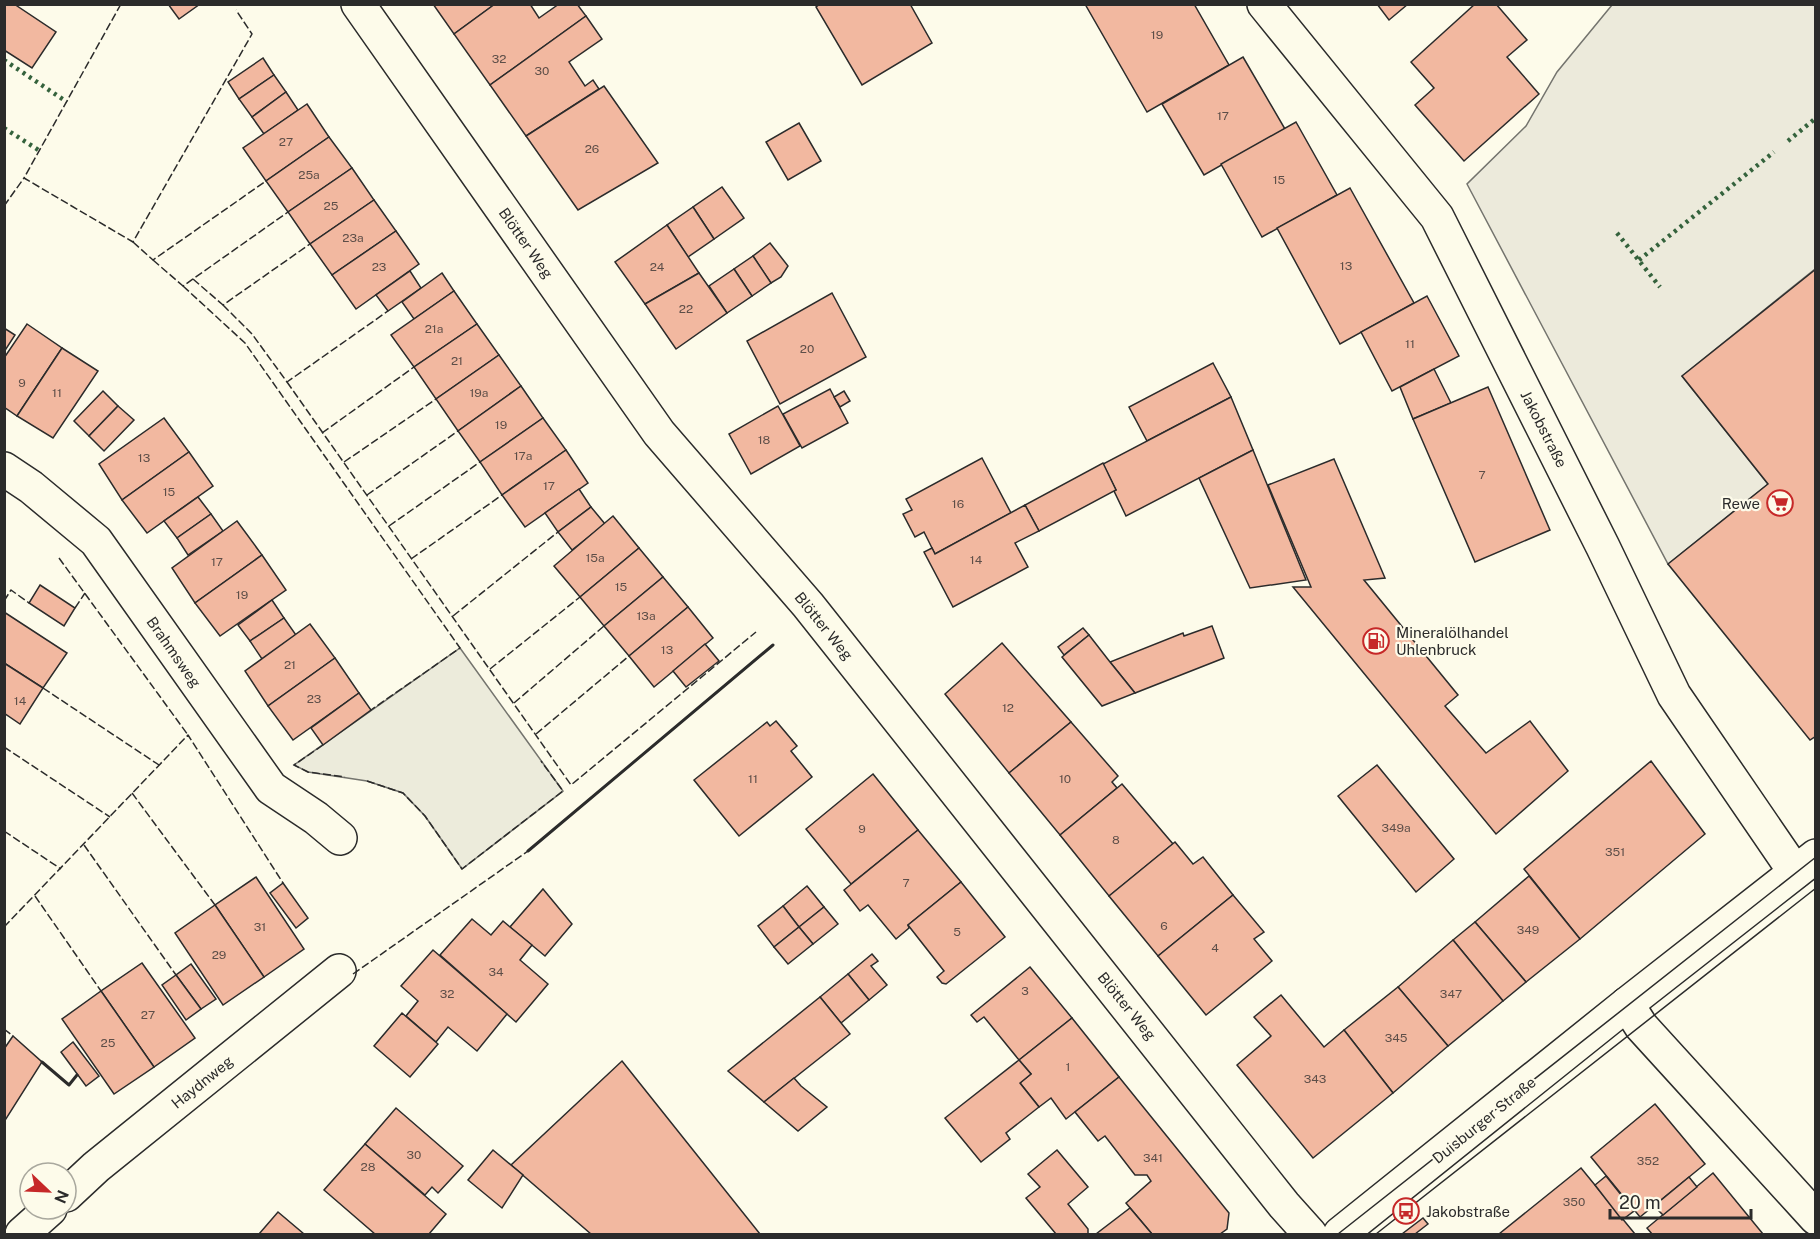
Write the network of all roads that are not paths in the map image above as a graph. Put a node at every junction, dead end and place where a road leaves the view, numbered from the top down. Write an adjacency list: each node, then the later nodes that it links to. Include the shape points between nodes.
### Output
1 (358, 4): 12 (street, Blötter Weg, via 659,433 808,605)
2 (1264, 4): 5 (street, Jakobstraße, via 1437,217 1674,695)
3 (4, 469): 4 (street, Brahmsweg, via 96,541 271,788)
4 (340, 838)
5 (1805, 864): 7 (street, Duisburger Straße)
6 (339, 971): 8 (street, Haydnweg)
7 (1627, 1004): 9 (street, via 1641,1026); 13 (street, Duisburger Straße)
8 (78, 1184)
9 (1815, 1218)
10 (37, 1221): 11 (street)
11 (22, 1234)
12 (1310, 1234)
13 (1340, 1234)

